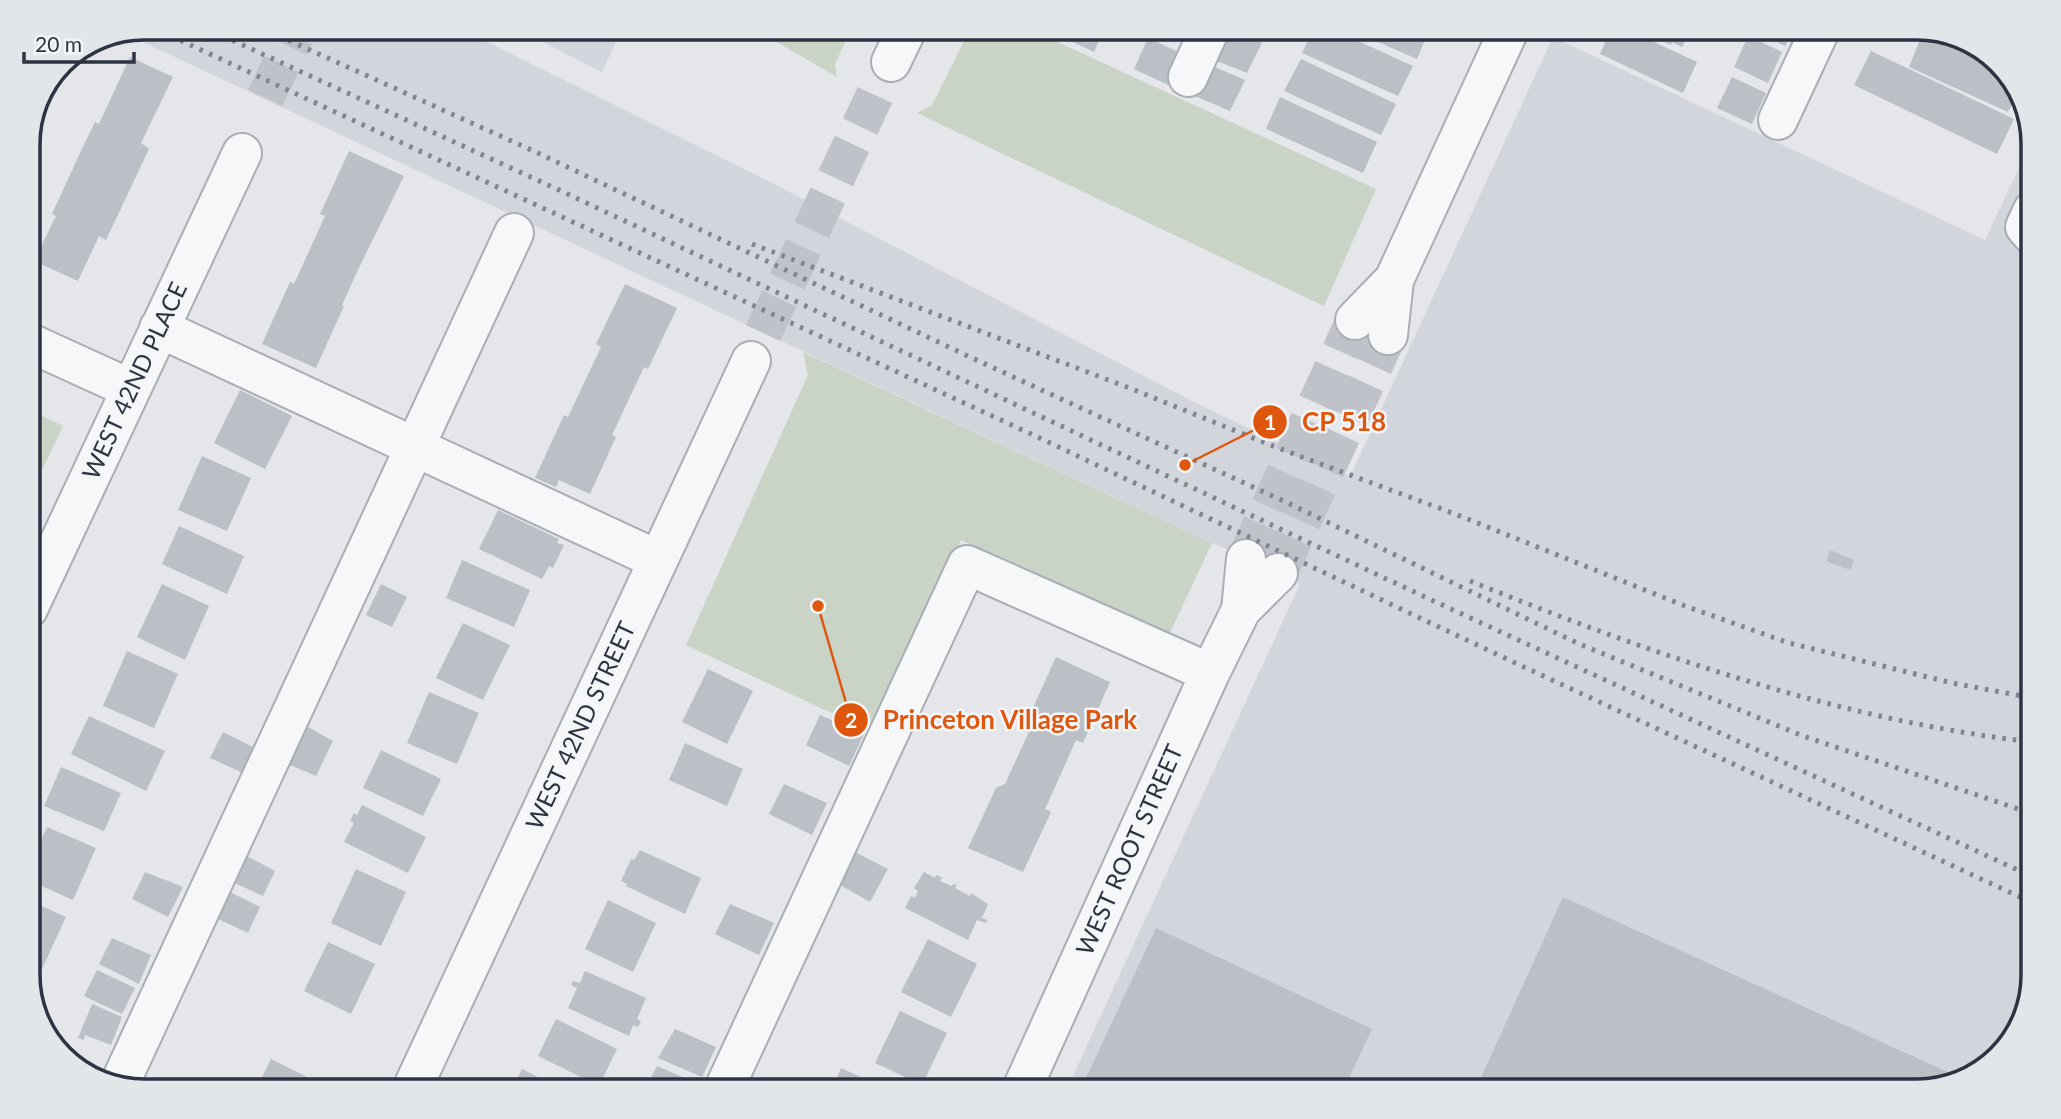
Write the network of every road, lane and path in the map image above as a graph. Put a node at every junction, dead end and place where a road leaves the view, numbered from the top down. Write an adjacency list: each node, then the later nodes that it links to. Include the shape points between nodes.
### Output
1 (1205, 40): 4 (street)
2 (1504, 40): 9 (street)
3 (1816, 40): 5 (street)
4 (1188, 77)
5 (1778, 120)
6 (242, 153): 8 (street, WEST 42ND PLACE)
7 (514, 233): 13 (street)
8 (159, 328): 12 (street, WEST 42ND PLACE); 13 (street)
9 (1372, 328)
10 (40, 347): 12 (street)
11 (751, 361): 14 (street, WEST 42ND STREET)
12 (131, 389): 16 (street, WEST 42ND PLACE)
13 (415, 447): 14 (street); 18 (street)
14 (658, 560): 19 (street, WEST 42ND STREET)
15 (1262, 566): 17 (street, WEST ROOT STREET)
16 (40, 583)
17 (1210, 673): 20 (street, via 967,565); 21 (street, WEST ROOT STREET)
18 (123, 1077)
19 (417, 1079)
20 (729, 1079)
21 (1026, 1079)

